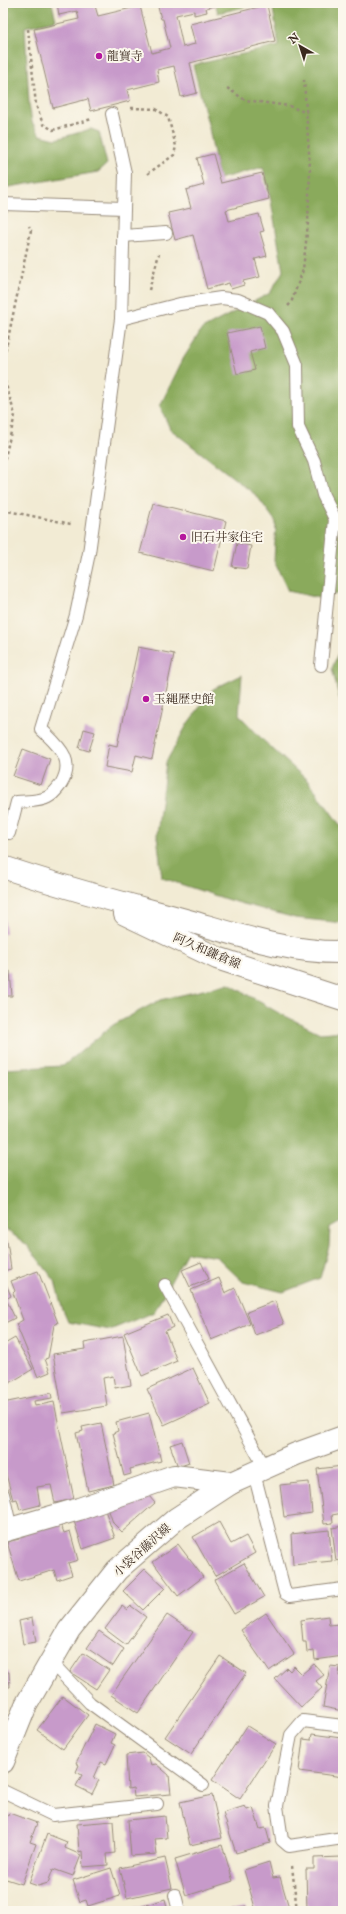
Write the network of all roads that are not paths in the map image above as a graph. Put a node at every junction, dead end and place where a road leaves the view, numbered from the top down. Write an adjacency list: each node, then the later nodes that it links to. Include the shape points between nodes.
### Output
1 (112, 114): 3 (lane, via 125,173)
2 (3, 204): 3 (lane)
3 (124, 208): 5 (lane)
4 (163, 233): 5 (lane)
5 (123, 236): 6 (lane)
6 (121, 319): 7 (lane, via 180,304 221,298 238,300 268,313 283,331 297,366 298,427 314,461 323,495 335,519); 8 (lane, via 89,553 76,615 41,729 64,756 66,772 57,790 47,798 17,802)
7 (321, 664)
8 (9, 833)
9 (3, 867): 10 (main road, 阿久和鎌倉線)
10 (76, 890): 11 (main road, 阿久和鎌倉線, via 288,946 332,953); 12 (main road, 阿久和鎌倉線, via 217,958)
11 (343, 952)
12 (343, 998)
13 (165, 1285): 15 (lane)
14 (343, 1437): 15 (main road, 小袋谷藤沢線)
15 (259, 1471): 16 (main road, 小袋谷藤沢線); 19 (lane, via 285,1593 290,1596)
16 (231, 1483): 18 (main road, via 174,1476 79,1509); 20 (main road, 小袋谷藤沢線, via 176,1519 117,1570 68,1630)
17 (3, 1494): 18 (lane)
18 (7, 1530)
19 (343, 1589)
20 (50, 1661): 22 (main road, 小袋谷藤沢線, via 26,1705); 23 (lane, via 90,1703)
21 (343, 1726): 26 (lane, via 303,1721 291,1735 277,1806 282,1840 289,1846)
22 (3, 1762)
23 (203, 1785)
24 (3, 1791): 25 (lane, via 54,1814)
25 (157, 1804)
26 (343, 1838)
27 (175, 1895): 28 (lane)
28 (179, 1911)

